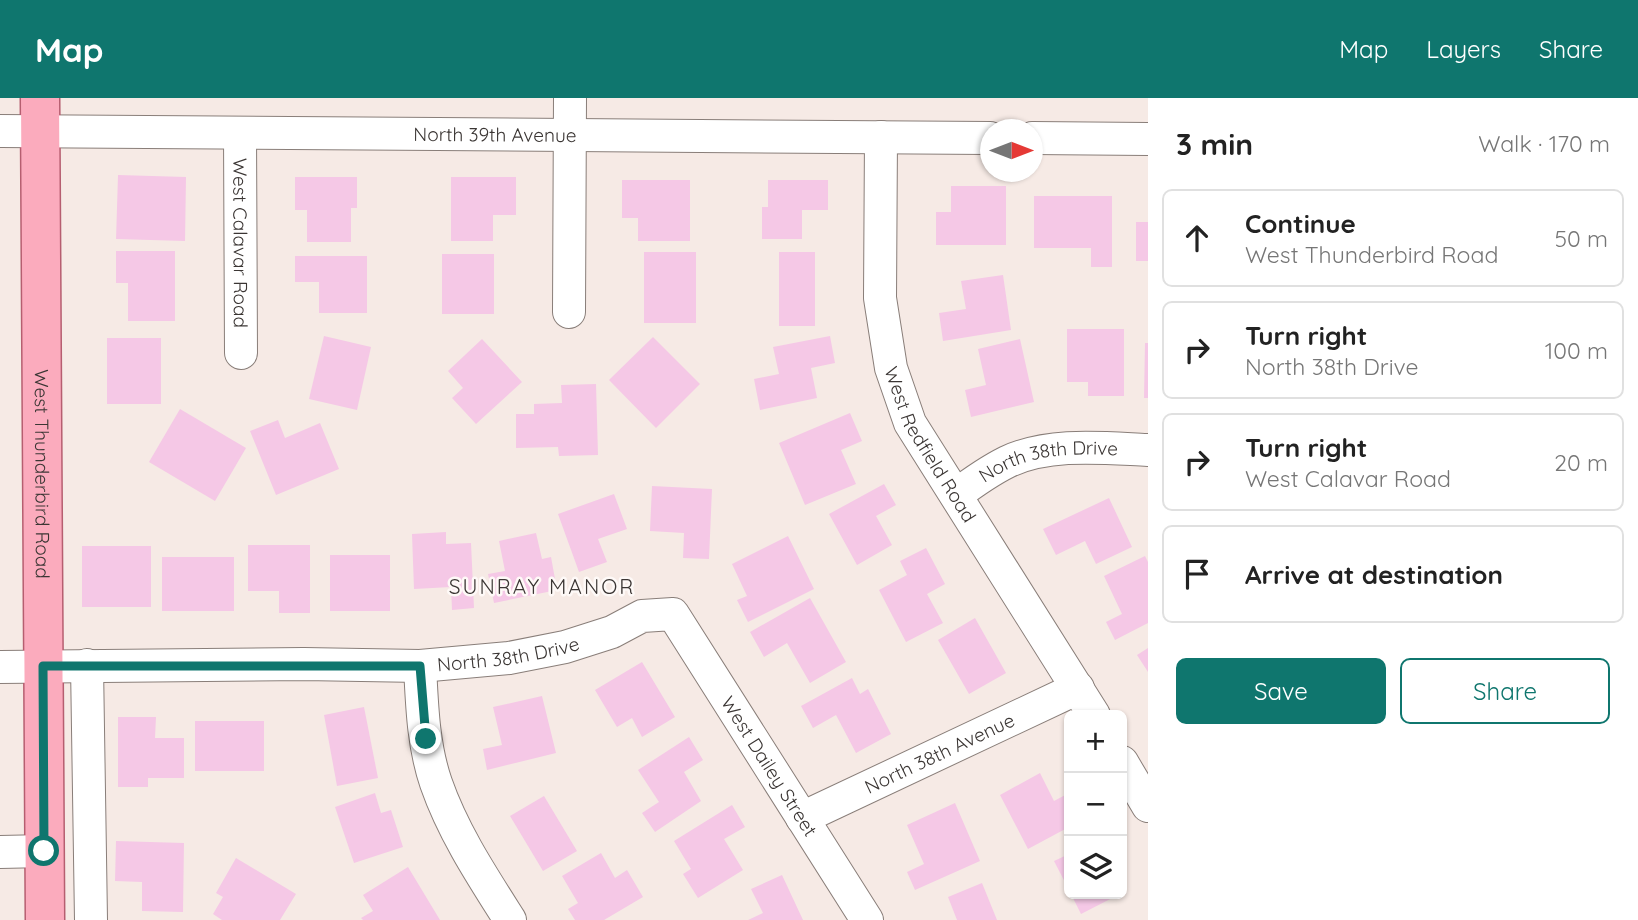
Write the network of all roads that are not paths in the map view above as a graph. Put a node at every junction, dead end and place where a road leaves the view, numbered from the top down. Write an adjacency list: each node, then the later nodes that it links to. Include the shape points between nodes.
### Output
1 (570, 98): 5 (street)
2 (40, 115): 3 (street, North 39th Avenue); 4 (street, North 39th Avenue); 16 (main road, West Thunderbird Road)
3 (0, 131)
4 (240, 133): 5 (street, North 39th Avenue); 11 (street, West Calavar Road)
5 (570, 135): 6 (street, North 39th Avenue); 10 (street)
6 (881, 137): 7 (street, North 39th Avenue); 13 (street, West Redfield Road, via 880,298 891,368 910,423)
7 (980, 138)
8 (1043, 138): 9 (street)
9 (1148, 139)
10 (569, 312)
11 (241, 353)
12 (1148, 450): 13 (street, North 38th Drive, via 1037,452 1009,461)
13 (956, 495): 19 (street, West Redfield Road)
14 (673, 614): 17 (street, North 38th Drive, via 642,616 612,632 565,647 509,658); 23 (street, West Dailey Street)
15 (87, 665): 16 (street, North 38th Drive); 17 (street, North 38th Drive); 27 (street)
16 (43, 666): 18 (street, North 38th Drive); 24 (main road, West Thunderbird Road)
17 (420, 666): 28 (street, via 426,739 436,782 477,869)
18 (0, 667)
19 (1078, 688): 20 (street, West Redfield Road); 23 (street, North 38th Avenue)
20 (1091, 710)
21 (1127, 770): 22 (street)
22 (1148, 806)
23 (802, 818): 29 (street, West Dailey Street)
24 (44, 851): 25 (street); 26 (main road, West Thunderbird Road)
25 (0, 852)
26 (45, 920)
27 (91, 920)
28 (510, 920)
29 (867, 920)

